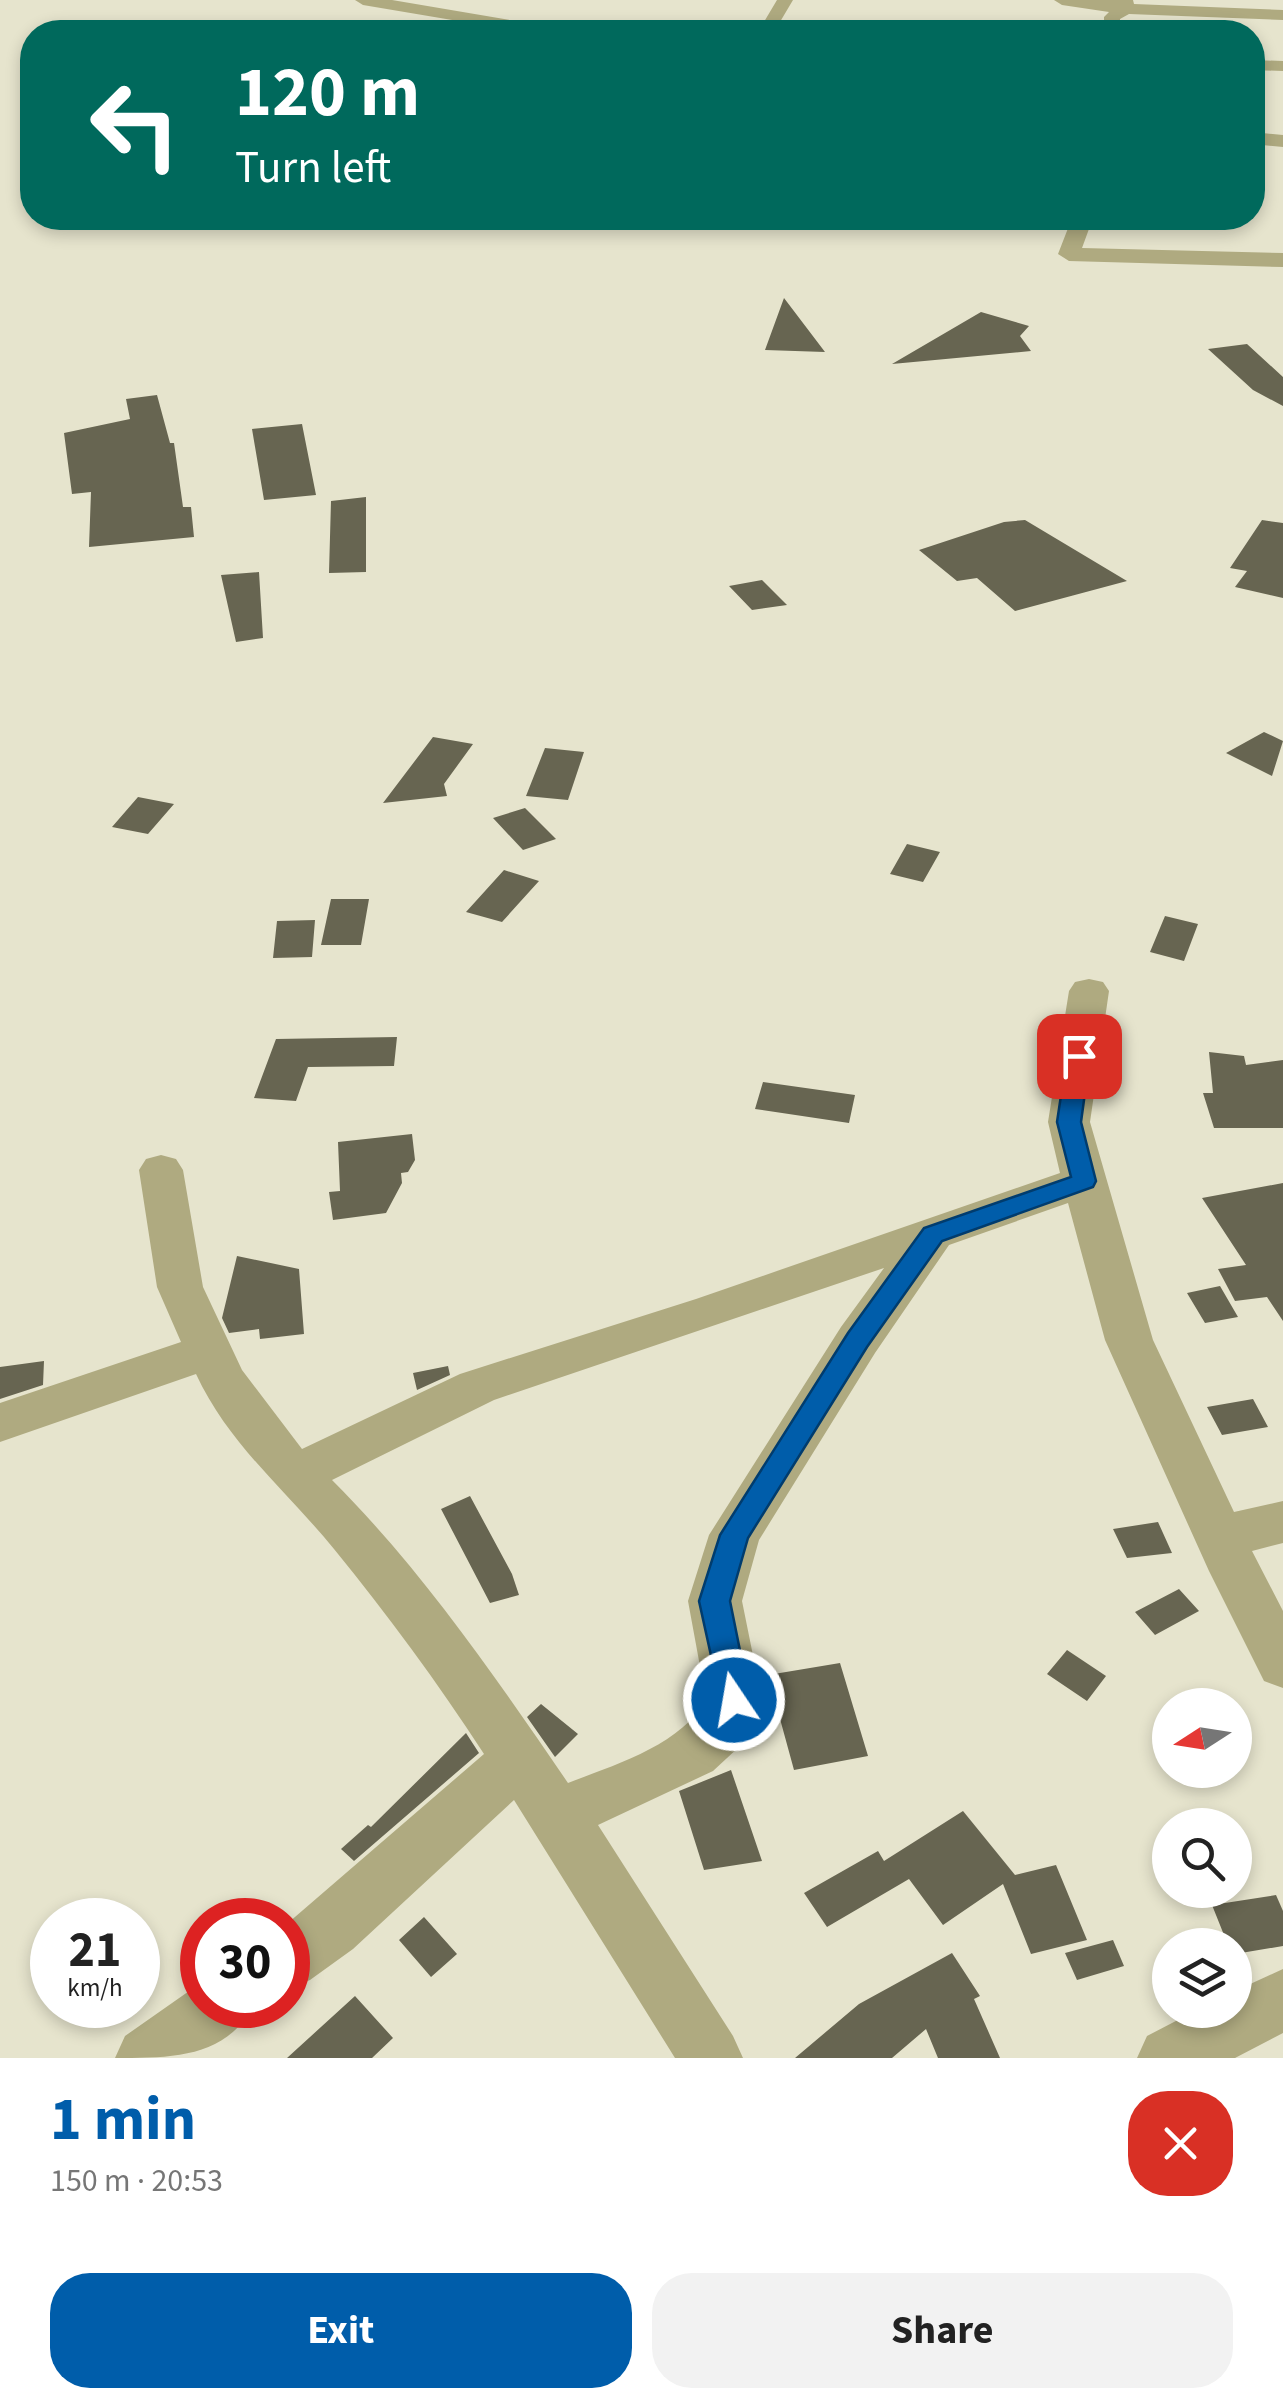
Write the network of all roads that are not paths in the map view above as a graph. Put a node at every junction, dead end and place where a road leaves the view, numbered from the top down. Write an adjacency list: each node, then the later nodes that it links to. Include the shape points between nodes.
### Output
1 (363, 0): 5 (street)
2 (1062, 0): 3 (street)
3 (1126, 4): 4 (street)
4 (1283, 16)
5 (480, 20)
6 (1078, 230): 7 (street, via 1069,254)
7 (1283, 260)
8 (1088, 991): 10 (street, via 1069,1122)
9 (161, 1170): 12 (street, via 180,1287)
10 (1084, 1181): 11 (street); 16 (street, via 1129,1340)
11 (933, 1234): 14 (street, via 477,1387); 19 (street, via 735,1535 714,1601 734,1700 720,1728 692,1753)
12 (210, 1351): 13 (street); 14 (street, via 222,1379)
13 (0, 1423)
14 (296, 1475): 18 (street, via 350,1531)
15 (1283, 1522): 16 (street)
16 (1219, 1536): 17 (street)
17 (1283, 1664)
18 (519, 1759): 19 (street); 20 (street)
19 (556, 1815): 24 (street)
20 (310, 1944)
21 (1283, 2000): 25 (street)
22 (189, 2028): 23 (street)
23 (147, 2058)
24 (711, 2058)
25 (1169, 2058)

